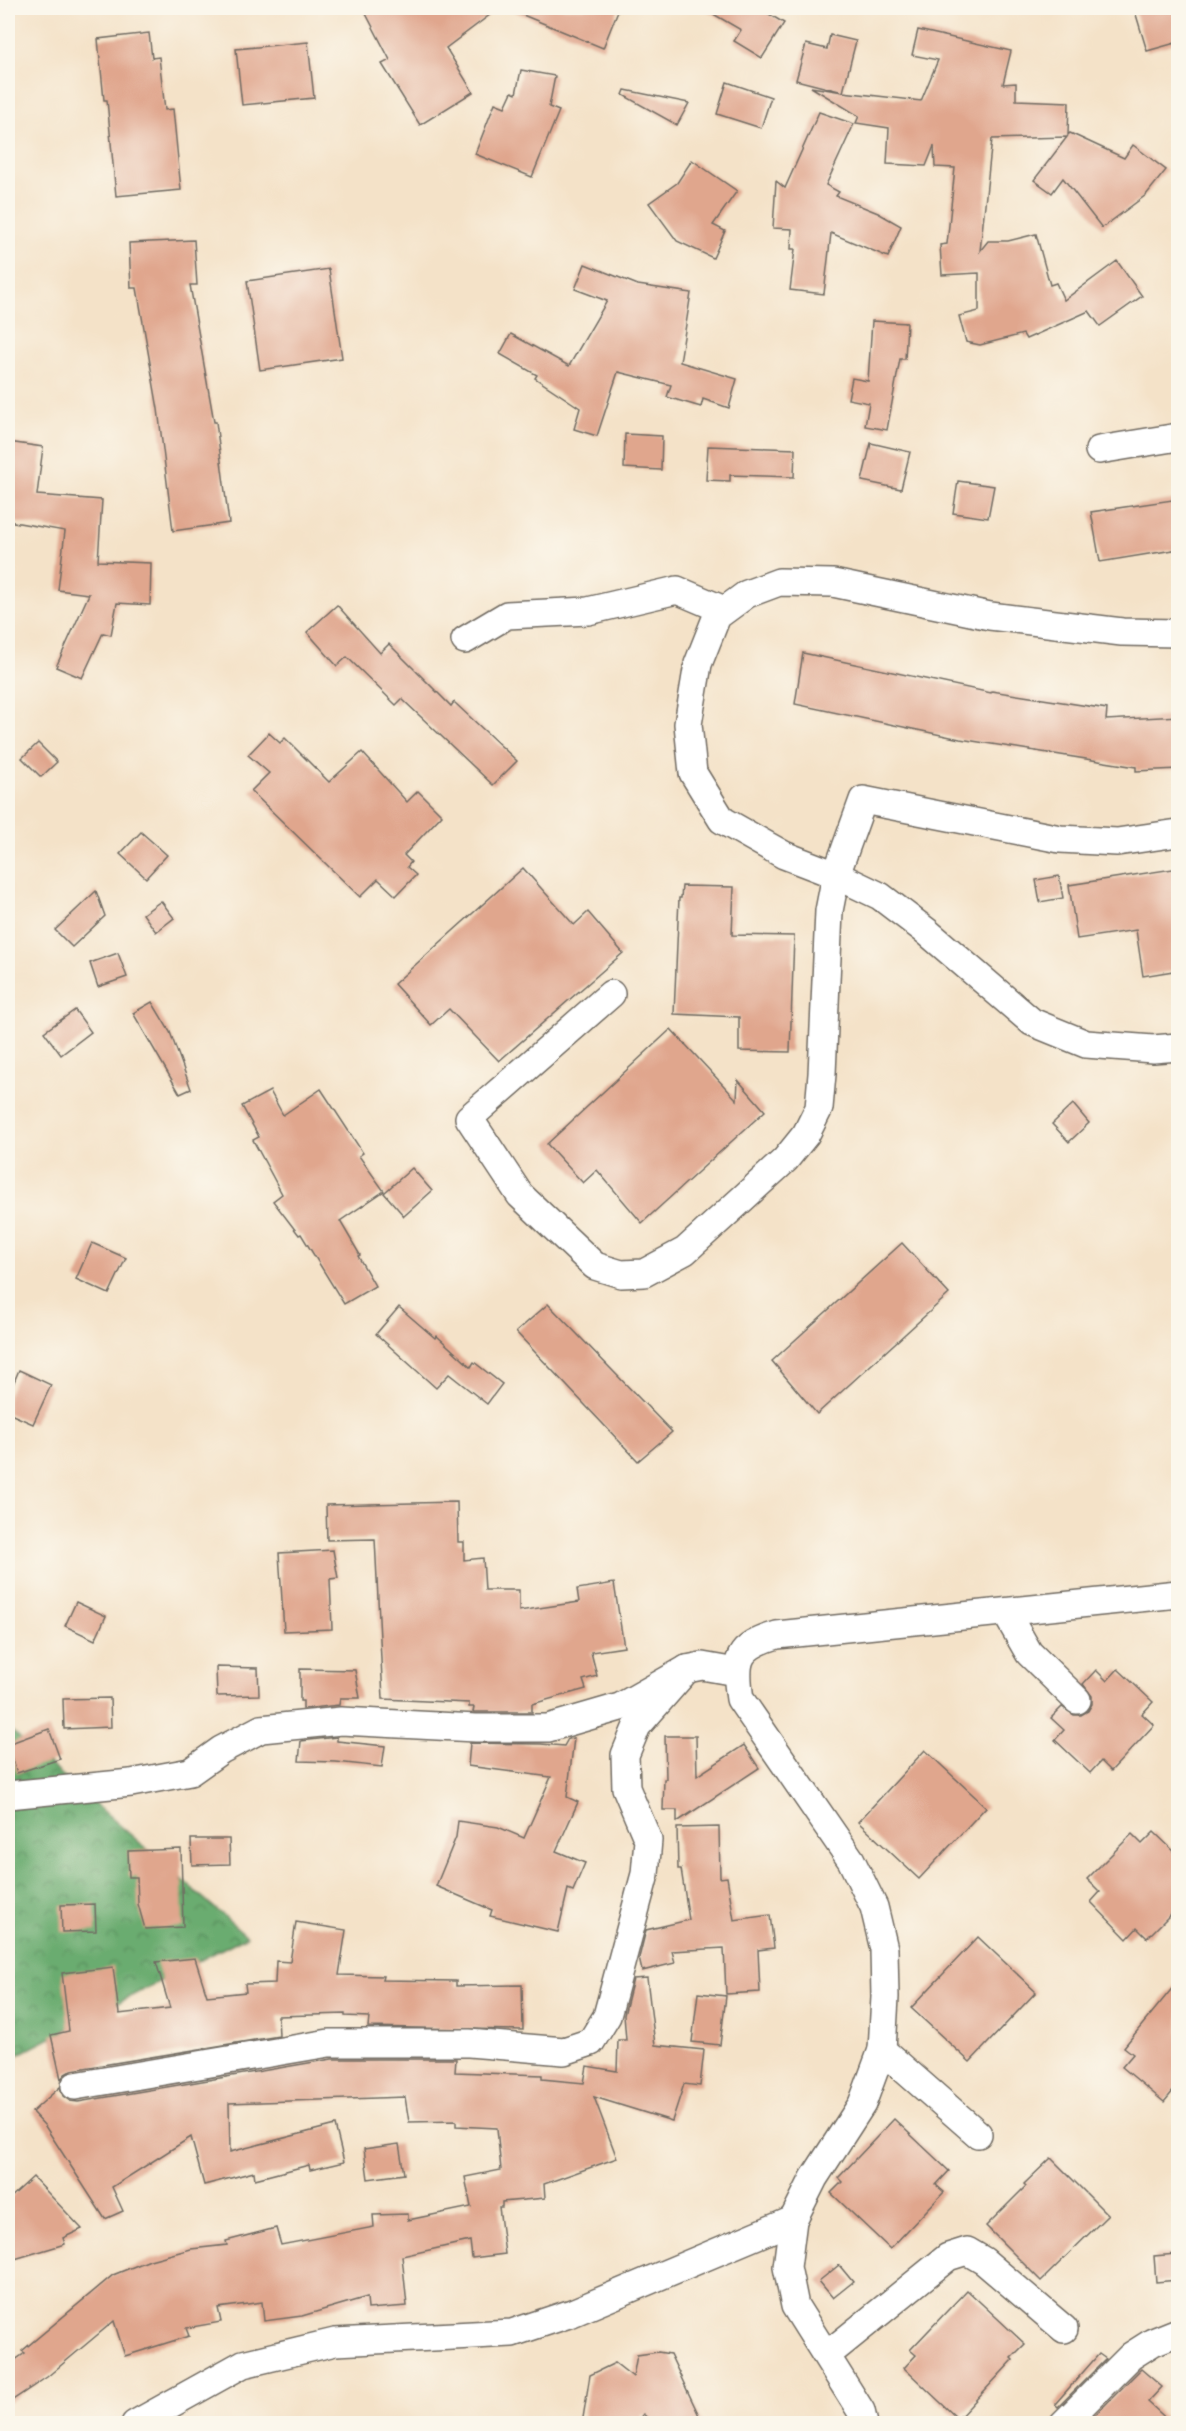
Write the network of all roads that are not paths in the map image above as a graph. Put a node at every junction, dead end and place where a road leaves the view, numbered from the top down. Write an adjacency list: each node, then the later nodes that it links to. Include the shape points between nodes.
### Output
1 (1179, 437): 2 (street)
2 (1099, 450)
3 (724, 610): 4 (street, via 747,594 779,582 833,583 990,616 1122,632); 5 (street, via 677,590 588,611 507,615); 7 (street, via 717,616 698,664 688,724 693,773 722,820 784,855)
4 (1179, 633)
5 (465, 640)
6 (1179, 833): 7 (street, via 1117,842 1060,839 863,800)
7 (836, 875): 8 (street, via 829,911 819,1108 806,1134 785,1160 685,1251 644,1273 621,1274 595,1266 520,1195 469,1118); 9 (street, via 880,896 1032,1022 1086,1044)
8 (611, 994)
9 (1179, 1047)
10 (1179, 1594): 11 (street)
11 (1006, 1613): 13 (street, via 777,1635 755,1642 743,1653); 14 (street, via 1029,1653)
12 (687, 1669): 13 (street, via 702,1666); 15 (street, via 620,1707 548,1728 341,1721 261,1729 190,1772 131,1783); 17 (street, via 637,1726 625,1755 626,1788 648,1840 645,1874 607,2016 591,2042 564,2051 469,2043 329,2043)
13 (736, 1672): 16 (street, via 740,1699 851,1860 874,1907 884,1949)
14 (1077, 1700)
15 (8, 1795)
16 (882, 2050): 18 (street); 19 (street, via 862,2104 814,2178)
17 (75, 2086)
18 (978, 2134)
19 (793, 2220): 22 (street, via 787,2267 795,2306); 23 (street, via 573,2313 512,2333 334,2342 243,2364)
20 (1064, 2329): 22 (street, via 967,2251 948,2257)
21 (1179, 2332): 25 (street, via 1152,2342 1131,2356)
22 (826, 2355): 24 (street, via 861,2411)
23 (135, 2424)
24 (864, 2424)
25 (1063, 2424)

